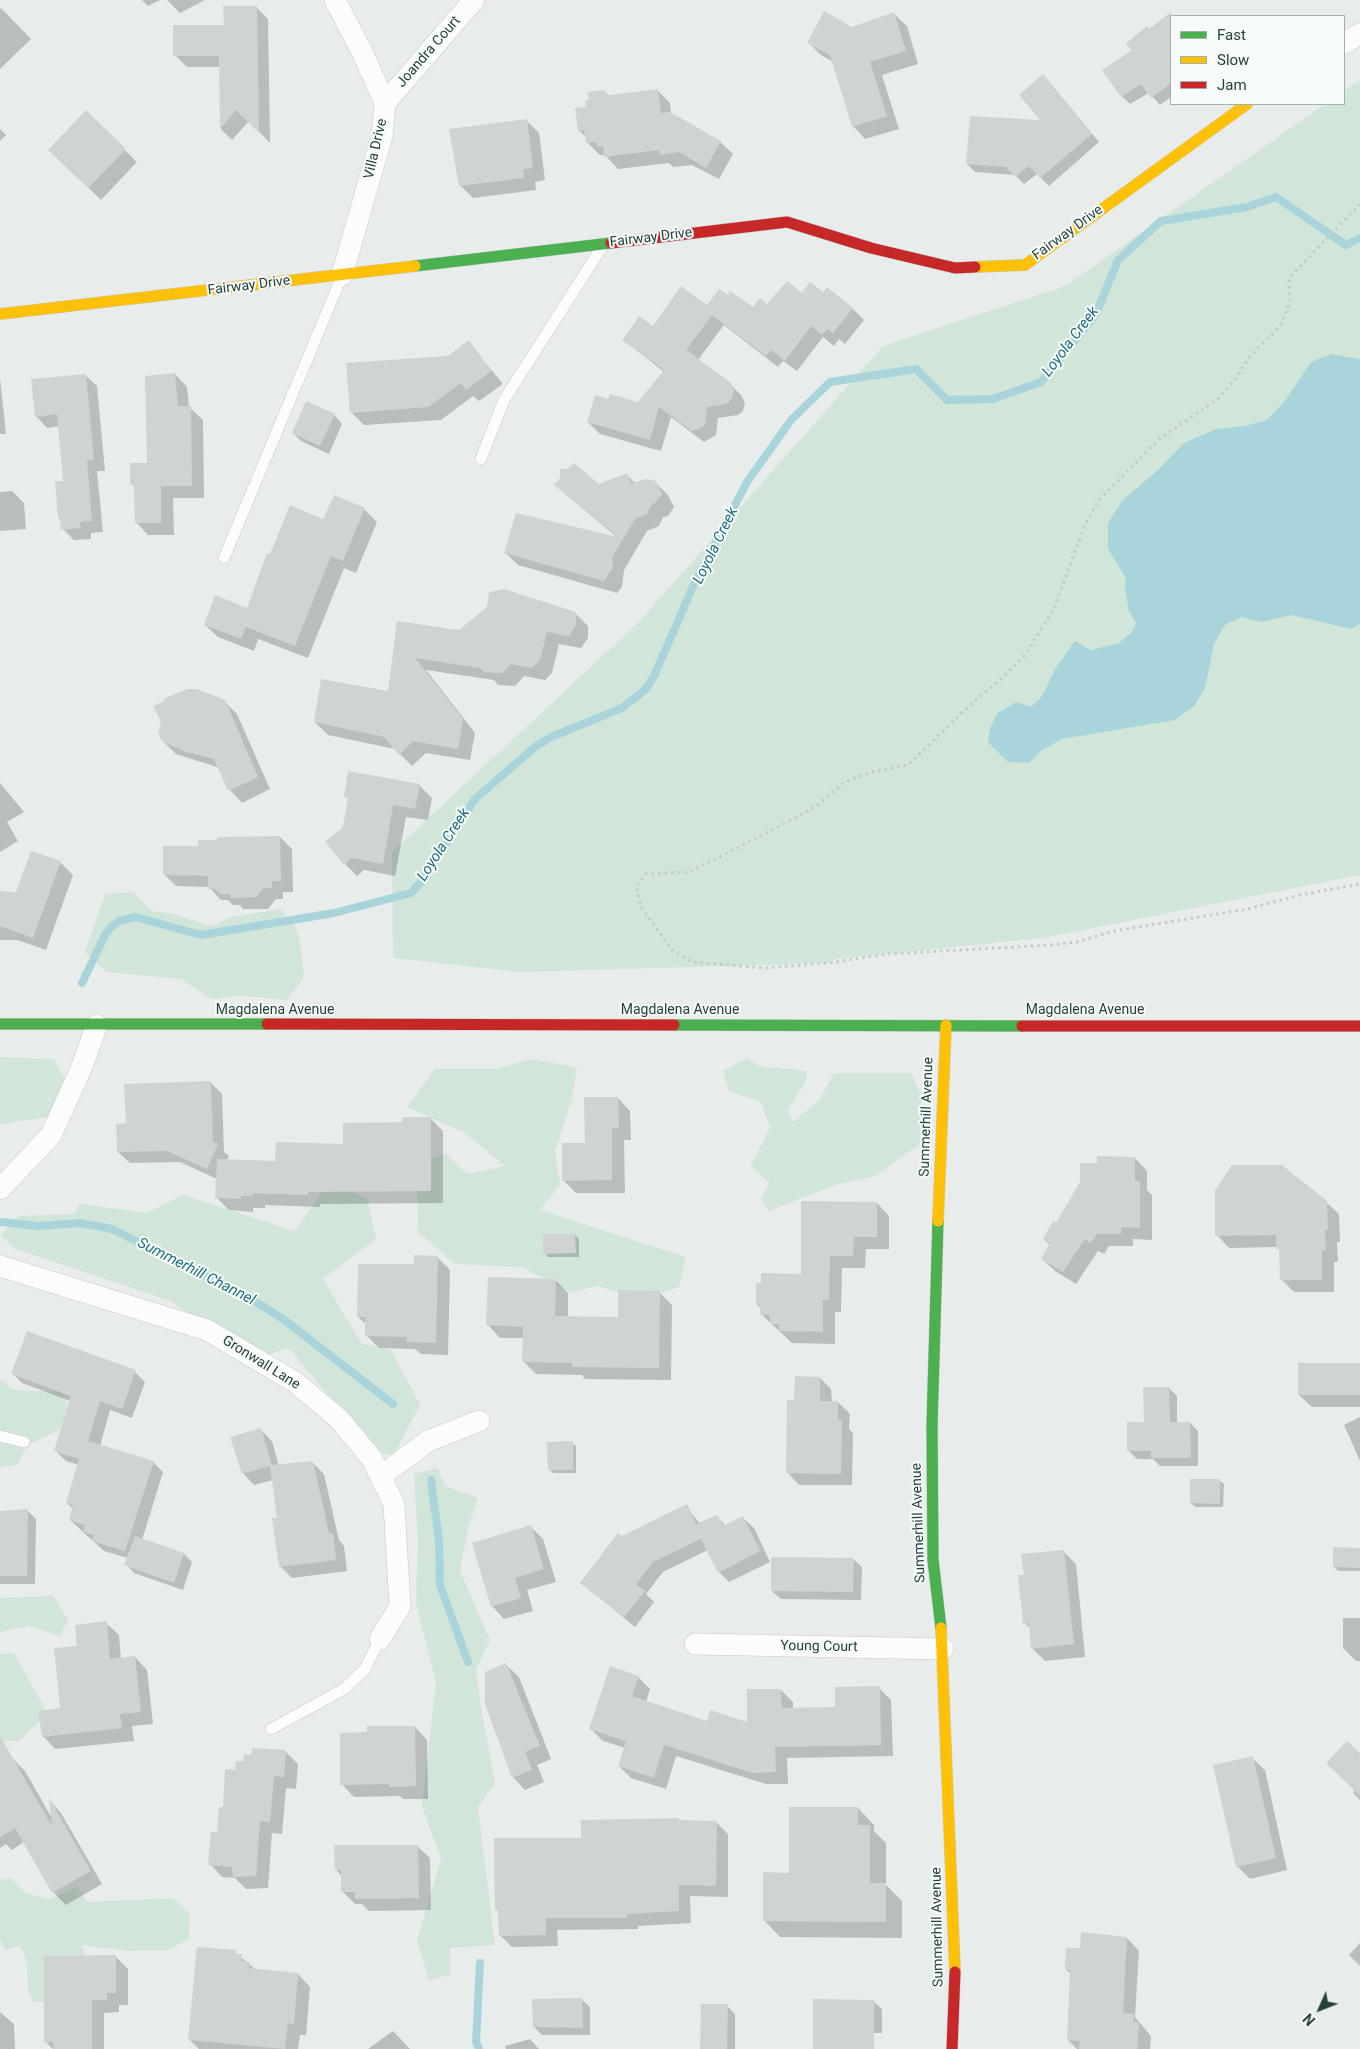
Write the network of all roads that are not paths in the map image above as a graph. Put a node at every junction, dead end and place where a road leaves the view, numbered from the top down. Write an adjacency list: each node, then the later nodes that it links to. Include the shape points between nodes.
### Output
1 (335, 0): 5 (street, Villa Drive)
2 (474, 0): 5 (street, Joandra Court)
3 (1360, 34): 4 (street)
4 (1345, 42)
5 (385, 103): 8 (street, Villa Drive, via 382,136)
6 (1246, 105): 7 (street, Fairway Drive, via 1025,265 955,268 871,248 786,222)
7 (604, 244): 8 (street, Fairway Drive); 10 (lane, via 504,400)
8 (342, 275): 9 (street, Fairway Drive); 11 (lane)
9 (0, 314)
10 (481, 459)
11 (224, 558)
12 (0, 1024): 13 (street, Magdalena Avenue)
13 (97, 1025): 14 (street, Magdalena Avenue); 16 (street, via 51,1135)
14 (946, 1025): 15 (street, Magdalena Avenue); 24 (street, Summerhill Avenue, via 932,1425 932,1560)
15 (1360, 1026)
16 (0, 1189)
17 (0, 1266): 21 (street, Gronwall Lane, via 207,1330 294,1382 339,1419 372,1459)
18 (479, 1421): 21 (street, via 428,1440)
19 (0, 1436): 20 (lane)
20 (24, 1442)
21 (381, 1476): 22 (street, Gronwall Lane, via 394,1504 400,1606)
22 (380, 1639): 25 (lane, via 365,1670 344,1689)
23 (695, 1644): 24 (street, Young Court)
24 (943, 1650): 26 (street, Summerhill Avenue, via 956,1953)
25 (272, 1729)
26 (952, 2049)

